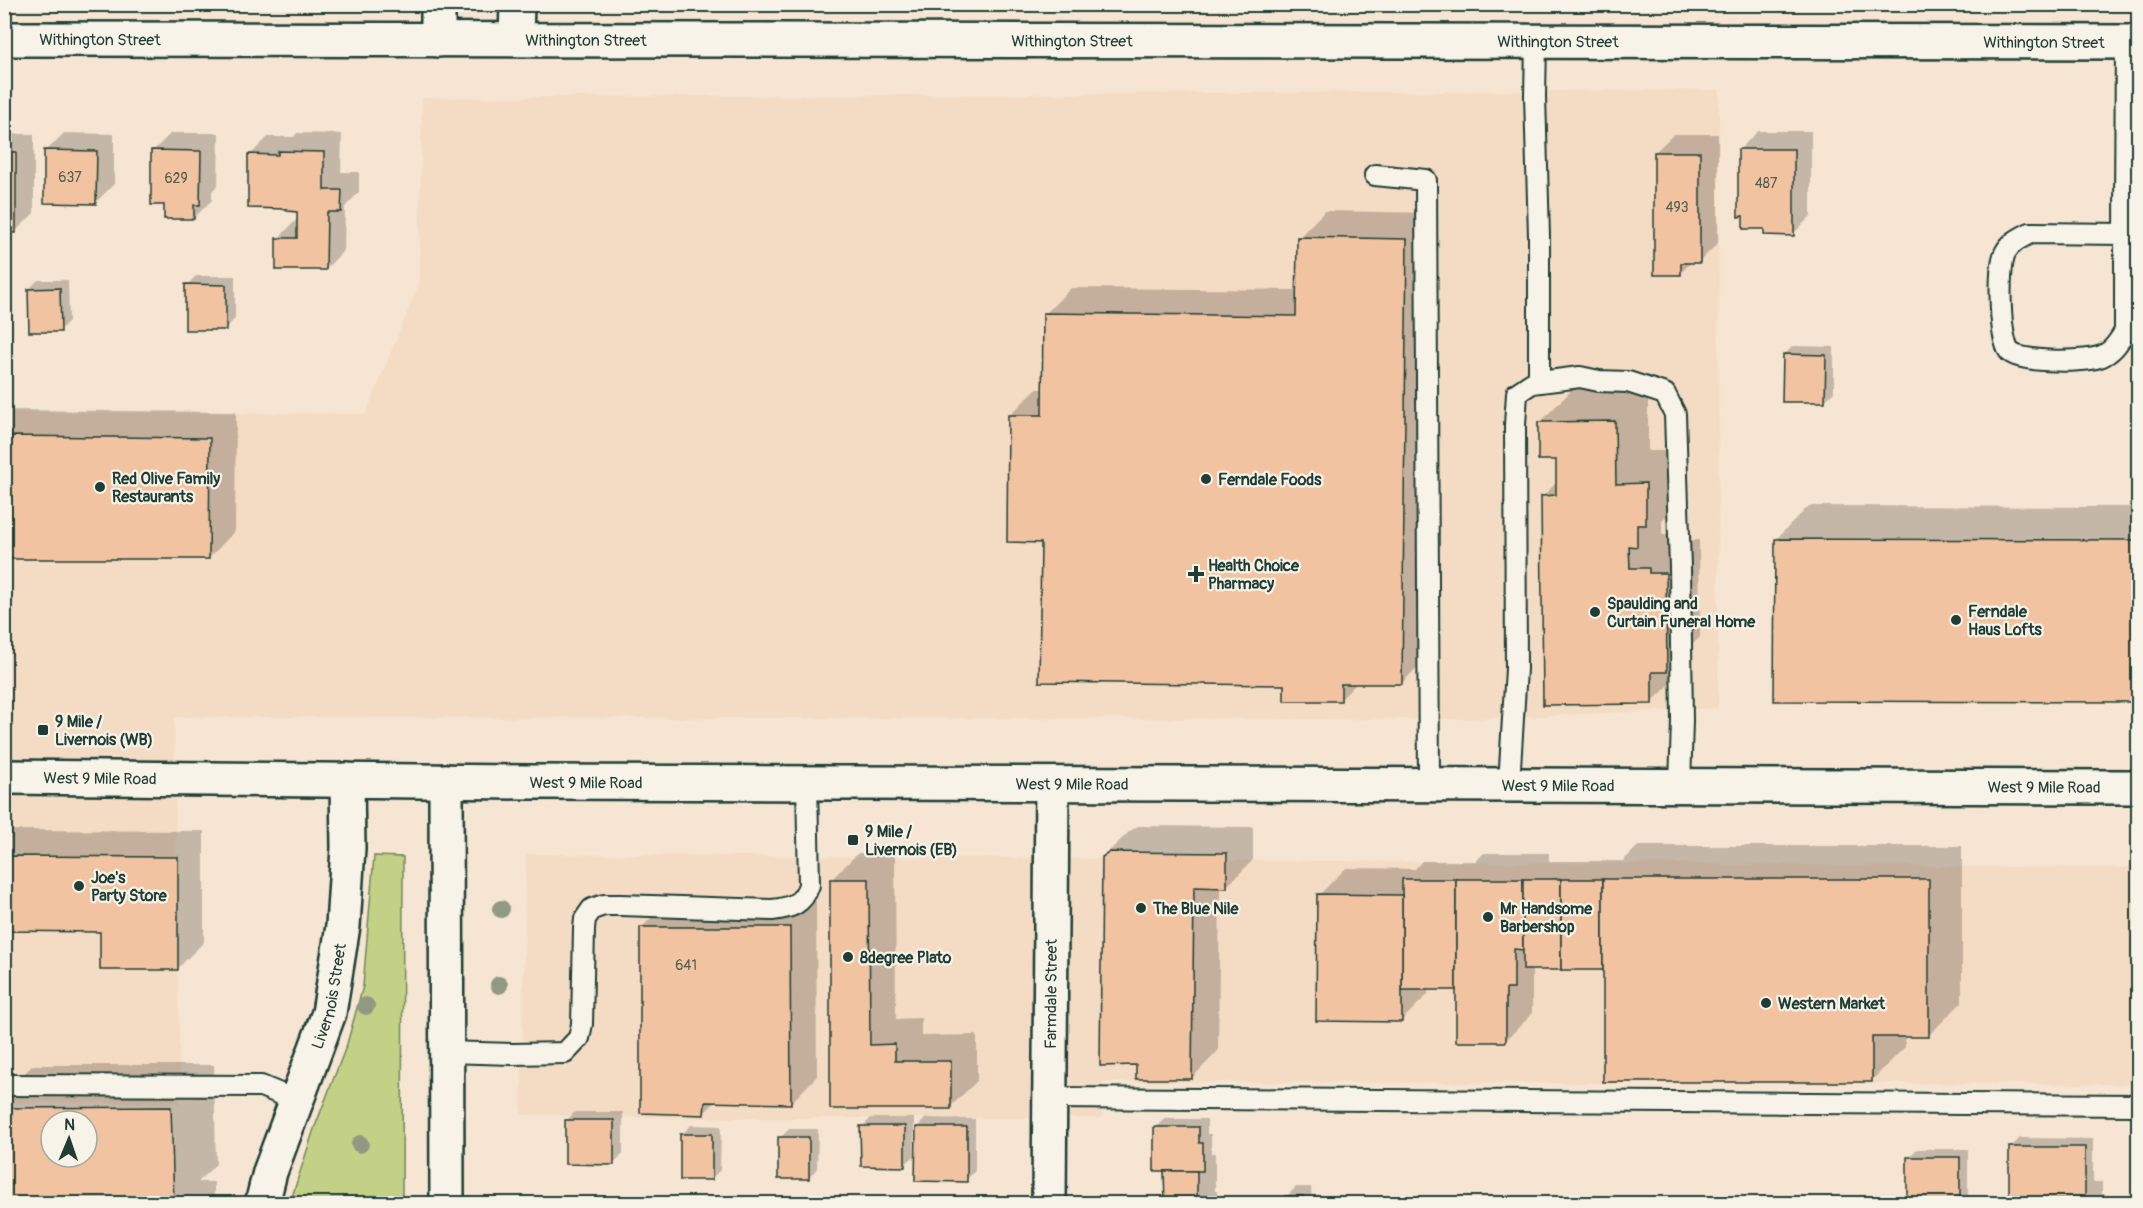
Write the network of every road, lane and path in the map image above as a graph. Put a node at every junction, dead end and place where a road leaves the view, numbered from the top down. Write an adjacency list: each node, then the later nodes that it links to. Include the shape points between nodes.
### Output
1 (438, 4): 4 (street)
2 (517, 4): 5 (street)
3 (4, 39): 4 (street, Withington Street)
4 (438, 39): 5 (street, Withington Street)
5 (516, 39): 6 (street, Withington Street)
6 (1536, 41): 7 (street, Withington Street); 10 (lane)
7 (2132, 42): 9 (lane)
8 (1375, 175): 16 (lane, via 1426,180)
9 (2125, 234): 9 (lane, via 2125,331 2118,343 2105,355 2086,361 2019,358 2009,351 2002,337 2002,263 2006,251 2030,233)
10 (1539, 382): 17 (lane, via 1517,393 1516,669); 18 (lane, via 1580,377 1628,382 1665,394 1675,414)
11 (4, 777): 12 (street, West 9 Mile Road)
12 (347, 780): 13 (street, West 9 Mile Road); 23 (street, Livernois Street, via 343,926 333,991 329,1013)
13 (446, 781): 14 (street, West 9 Mile Road); 20 (street)
14 (807, 783): 15 (street, West 9 Mile Road); 20 (lane, via 808,885 800,902 772,910 621,905 592,909 584,929 582,1024 579,1038 565,1053)
15 (1052, 784): 16 (street, West 9 Mile Road); 22 (street, Farmdale Street)
16 (1429, 784): 17 (street, West 9 Mile Road)
17 (1509, 784): 18 (street, West 9 Mile Road)
18 (1680, 786): 19 (street, West 9 Mile Road)
19 (2139, 787)
20 (446, 1052): 26 (street)
21 (4, 1085): 23 (lane, via 261,1086)
22 (1050, 1098): 24 (lane); 27 (street, Farmdale Street)
23 (297, 1101): 25 (street, Livernois Street)
24 (2139, 1105)
25 (262, 1203)
26 (447, 1203)
27 (1049, 1203)

